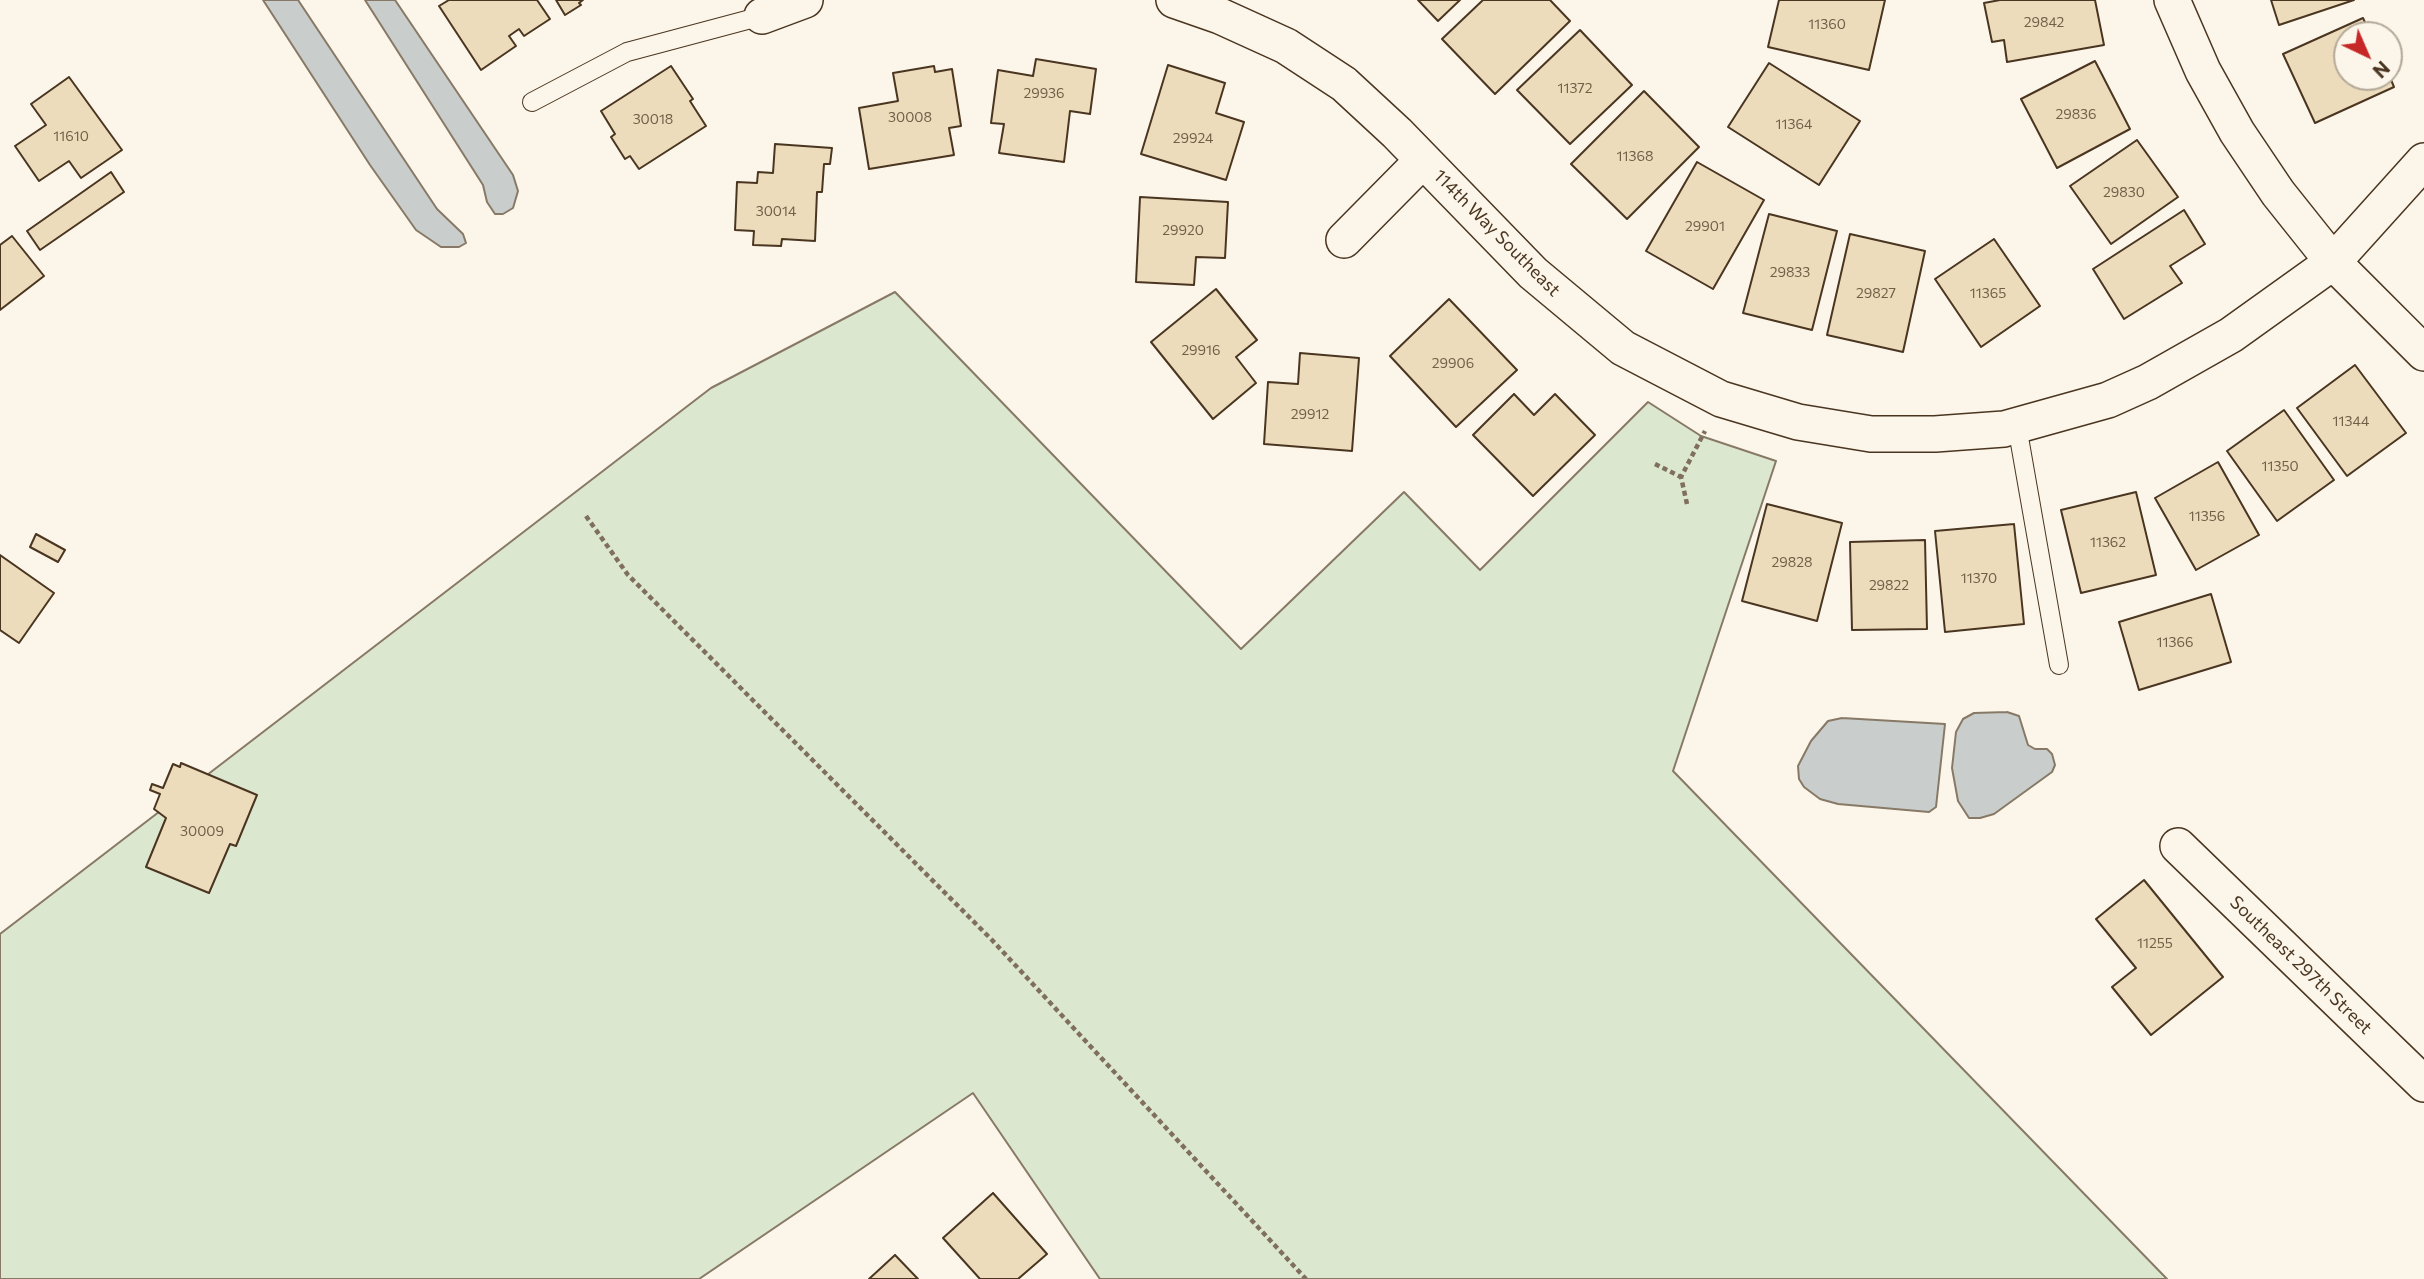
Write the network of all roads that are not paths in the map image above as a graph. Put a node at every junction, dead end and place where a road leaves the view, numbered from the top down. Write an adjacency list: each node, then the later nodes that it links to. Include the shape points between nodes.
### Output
1 (806, 0): 4 (street)
2 (1174, 0): 6 (street, 114th Way Southeast, via 1286,46 1344,84)
3 (2172, 0): 9 (street, via 2203,71 2237,132 2277,193)
4 (762, 16): 5 (lane, via 627,52)
5 (532, 102)
6 (1423, 160): 8 (street); 11 (street, 114th Way Southeast, via 1533,273 1623,348 1721,399 1798,422 1871,434 1935,434)
7 (2424, 161): 9 (street, 114th Way Southeast)
8 (1344, 240)
9 (2333, 262): 10 (street); 11 (street, 114th Way Southeast, via 2231,335 2148,382 2108,400)
10 (2424, 354)
11 (2017, 426): 12 (lane)
12 (2059, 665)
13 (2178, 846): 14 (street, Southeast 297th Street)
14 (2424, 1084)

